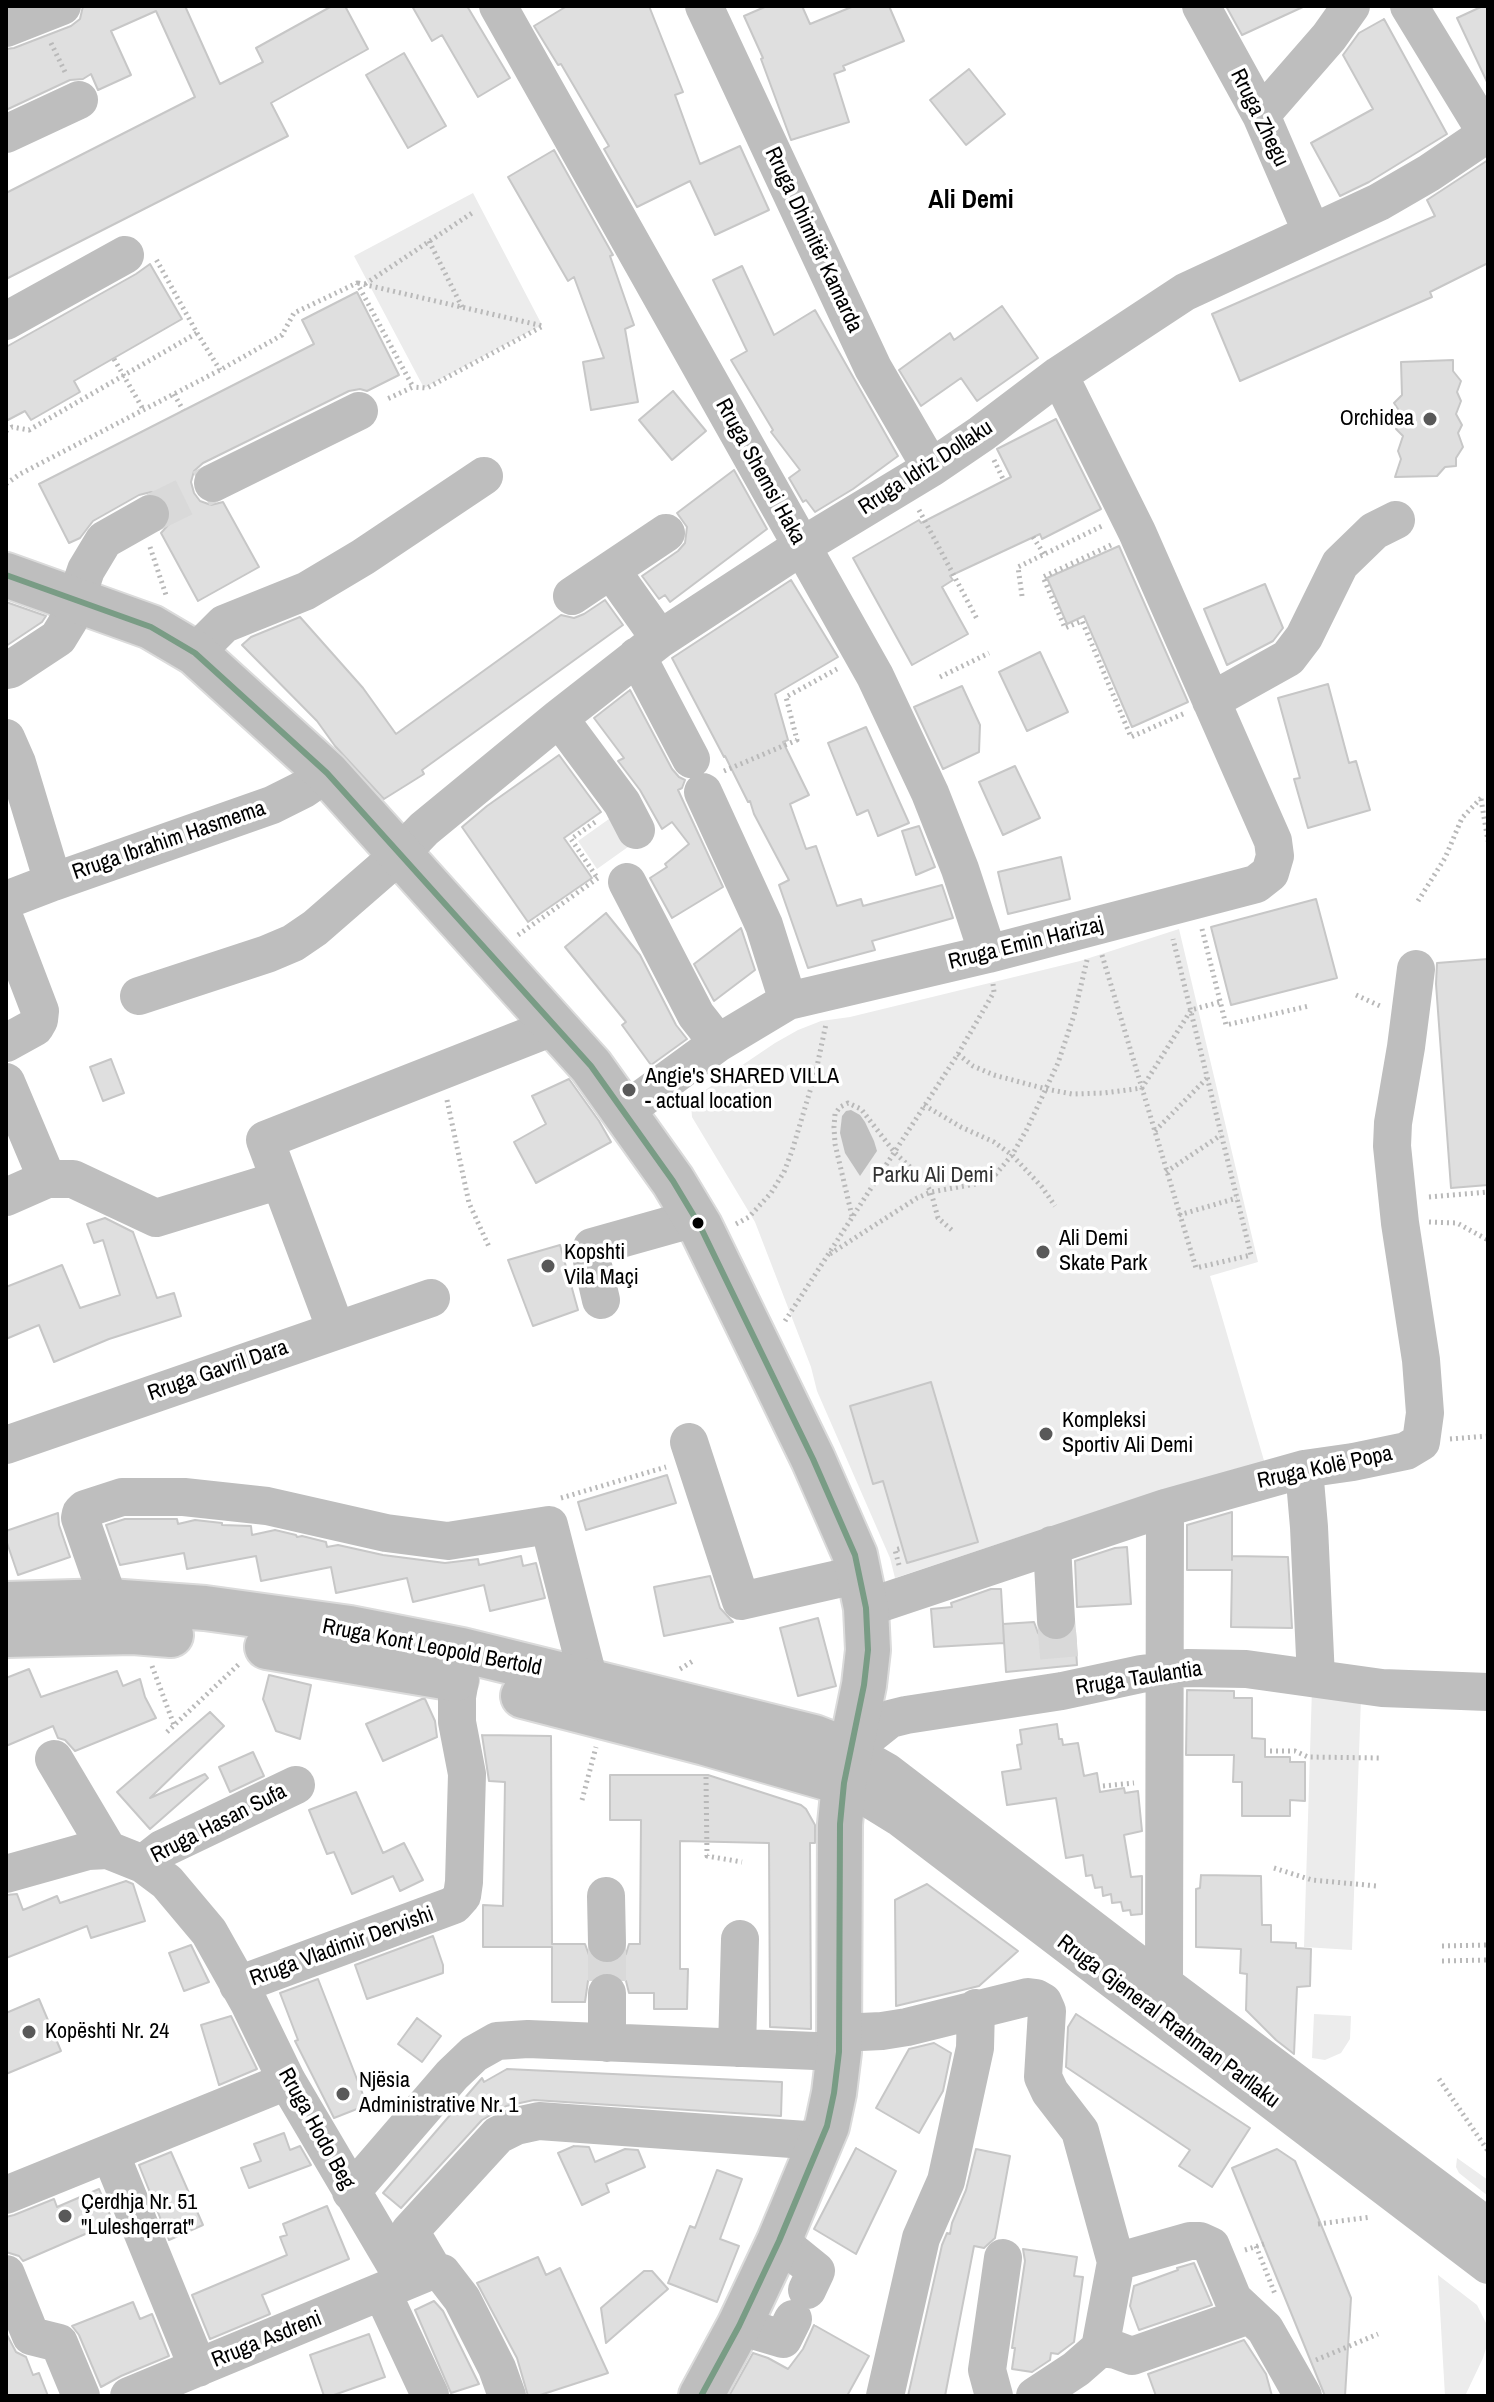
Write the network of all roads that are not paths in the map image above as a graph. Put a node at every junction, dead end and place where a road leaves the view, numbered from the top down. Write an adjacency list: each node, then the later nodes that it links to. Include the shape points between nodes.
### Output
1 (498, 6): 21 (street, Rruga Shemsi Haka)
2 (704, 6): 16 (street, Rruga Dhimitër Kamarda, via 873,368)
3 (1201, 6): 7 (street, Rruga Zhegu)
4 (1351, 6): 7 (street)
5 (1409, 6): 9 (street)
6 (79, 100): 8 (street)
7 (1261, 115): 10 (street, Rruga Zhegu)
8 (6, 134)
9 (1488, 134): 10 (street, Rruga Idriz Dollaku, via 1379,202)
10 (1312, 233): 13 (street, Rruga Idriz Dollaku, via 1185,292)
11 (119, 258): 12 (street)
12 (6, 321)
13 (1059, 375): 16 (street, Rruga Idriz Dollaku); 29 (street, Rruga Emin Harizaj)
14 (359, 411): 17 (street)
15 (484, 476): 27 (street, via 306,591 224,624)
16 (918, 477): 21 (street, Rruga Idriz Dollaku)
17 (213, 483)
18 (1396, 520): 29 (street, via 1374,531 1340,564 1288,658)
19 (150, 529): 25 (street, via 104,540)
20 (666, 533): 22 (street)
21 (802, 546): 26 (street, Rruga Idriz Dollaku); 39 (street, Rruga Shemsi Haka, via 930,793)
22 (611, 570): 24 (street); 26 (street)
23 (6, 575): 25 (main road)
24 (572, 596)
25 (76, 599): 27 (main road, via 151,627); 28 (street, via 58,638)
26 (649, 648): 30 (street, Rruga Idriz Dollaku); 42 (street, via 764,925)
27 (189, 649): 32 (main road)
28 (6, 670)
29 (1211, 701): 39 (street, Rruga Emin Harizaj, via 1273,841 1270,873 1256,884)
30 (559, 718): 33 (street, via 622,803); 34 (street, Rruga Idriz Dollaku)
31 (6, 738): 36 (street)
32 (327, 773): 34 (main road); 36 (street, Rruga Ibrahim Hasmema, via 272,805)
33 (620, 823)
34 (399, 855): 41 (street, Rruga Idriz Dollaku, via 293,943); 43 (main road)
35 (605, 881): 45 (street)
36 (53, 882): 37 (street, Rruga Ibrahim Hasmema)
37 (6, 900)
38 (6, 922): 44 (street, via 40,1011 35,1027)
39 (988, 954): 42 (street, Rruga Emin Harizaj)
40 (1416, 969): 57 (street, Rruga Kolë Popa, via 1392,1146 1421,1360 1421,1442 1406,1451)
41 (139, 996)
42 (788, 1001): 45 (street, Rruga Emin Harizaj)
43 (555, 1026): 47 (main road); 49 (street, via 265,1140)
44 (6, 1043)
45 (718, 1043): 47 (street, Rruga Emin Harizaj)
46 (6, 1082): 48 (street)
47 (625, 1111): 51 (main road)
48 (47, 1179): 49 (street, via 73,1179 156,1218); 50 (street)
49 (280, 1180): 54 (street)
50 (6, 1197)
51 (700, 1228): 53 (street, via 674,1224 592,1247); 60 (main road, via 813,1459 855,1555)
52 (431, 1298): 54 (street, Rruga Gavril Dara)
53 (601, 1300)
54 (336, 1330): 55 (street, Rruga Gavril Dara)
55 (6, 1445)
56 (692, 1450): 60 (street, Rruga Kolë Popa, via 741,1601)
57 (1304, 1469): 58 (street, Rruga Kolë Popa); 66 (street)
58 (1165, 1508): 59 (street, Rruga Kolë Popa); 65 (street)
59 (1052, 1545): 60 (street, Rruga Kolë Popa); 63 (street)
60 (863, 1591): 71 (main road, via 867,1666)
61 (109, 1601): 62 (main road, Rruga Kont Leopold Bertold); 68 (main road, Rruga Kont Leopold Bertold, via 350,1628); 68 (street, via 80,1518 85,1509 122,1497 267,1506 448,1541 549,1525)
62 (6, 1604)
63 (1056, 1620)
64 (6, 1635): 67 (main road, Rruga Kont Leopold Bertold, via 133,1632 227,1640)
65 (1163, 1671): 66 (street, Rruga Taulantia, via 1218,1668); 71 (street, Rruga Taulantia, via 1061,1679 890,1719); 79 (street)
66 (1316, 1678): 69 (street, Rruga Taulantia, via 1382,1688)
67 (460, 1680): 71 (main road, Rruga Kont Leopold Bertold, via 705,1743); 80 (street, Rruga Vladimir Dervishi, via 457,1722 467,1774 462,1896 454,1905)
68 (589, 1681): 71 (main road, Rruga Kont Leopold Bertold, via 814,1737)
69 (1488, 1692)
70 (54, 1759): 73 (street)
71 (847, 1767): 79 (street, Rruga Gjeneral Rrahman Parllaku, via 887,1772); 84 (main road, via 839,1869); 96 (street, Rruga Gjeneral Rrahman Parllaku, via 899,1817)
72 (296, 1785): 74 (street, Rruga Hasan Sufa, via 162,1849)
73 (108, 1850): 74 (street, Rruga Hodo Beg); 75 (street)
74 (143, 1864): 80 (street, Rruga Hodo Beg, via 167,1882 201,1923)
75 (6, 1874)
76 (606, 1896): 78 (street)
77 (740, 1939): 85 (street)
78 (607, 1943)
79 (1164, 1984): 91 (street, Rruga Gjeneral Rrahman Parllaku)
80 (238, 1985): 86 (street, Rruga Hodo Beg)
81 (607, 1993): 83 (street)
82 (976, 2008): 84 (street); 95 (street, via 1028,1997 1043,2002 1043,2077 1080,2131); 109 (street, via 975,2048 946,2181 921,2238)
83 (607, 2043): 85 (street); 89 (street, via 497,2041 474,2054)
84 (839, 2043): 85 (street); 87 (main road, via 834,2093)
85 (737, 2048)
86 (287, 2081): 88 (street); 89 (street, Rruga Hodo Beg)
87 (820, 2141): 92 (street, via 539,2121 516,2126 498,2135); 93 (main road)
88 (110, 2153): 90 (street); 102 (street)
89 (355, 2187): 92 (street); 98 (street, Rruga Hodo Beg)
90 (6, 2195)
91 (1488, 2227)
92 (410, 2231): 98 (street)
93 (779, 2241): 100 (main road); 100 (street, via 816,2271 783,2339)
94 (1003, 2258): 110 (street, via 987,2370)
95 (1116, 2262): 99 (street, via 1200,2241 1211,2246 1233,2299); 101 (street)
96 (1488, 2265)
97 (6, 2274): 105 (street, via 31,2336 59,2343)
98 (407, 2281): 102 (street, Rruga Asdreni); 104 (street); 107 (street, Rruga Hodo Beg, via 442,2273 462,2299)
99 (1249, 2315): 101 (street, via 1132,2356); 103 (street, via 1265,2329)
100 (739, 2326): 108 (main road)
101 (1100, 2348): 111 (street)
102 (198, 2368): 106 (street, Rruga Asdreni)
103 (1299, 2390)
104 (430, 2395)
105 (81, 2396)
106 (129, 2396)
107 (507, 2396)
108 (701, 2396)
109 (885, 2396)
110 (994, 2396)
111 (1035, 2396)

